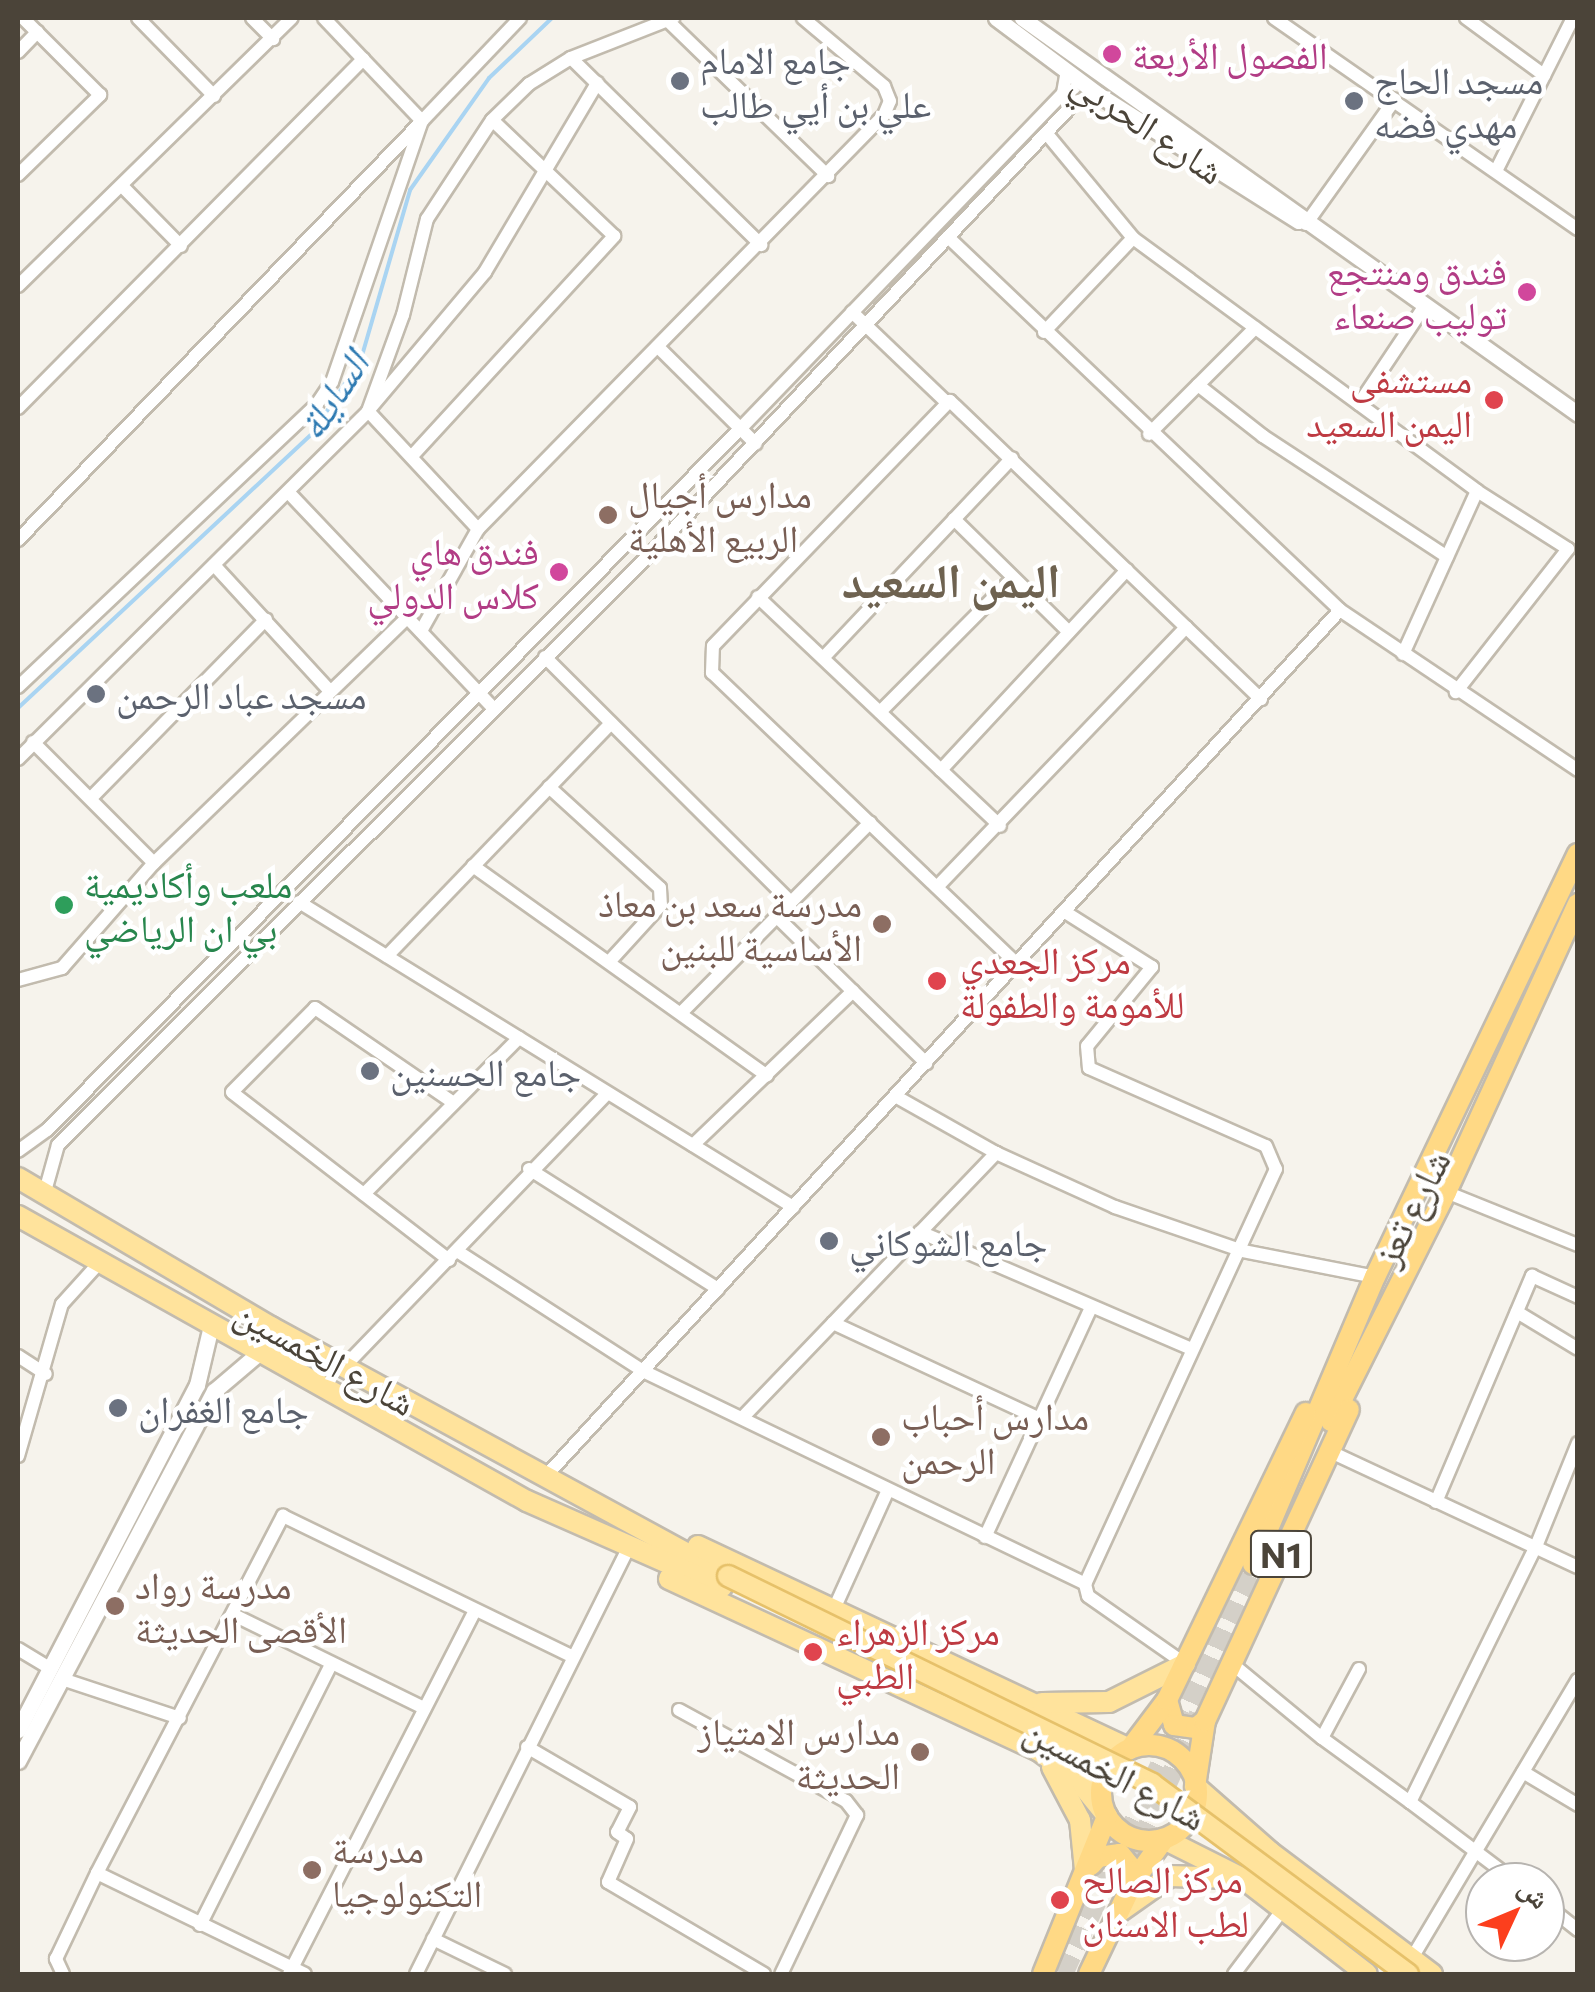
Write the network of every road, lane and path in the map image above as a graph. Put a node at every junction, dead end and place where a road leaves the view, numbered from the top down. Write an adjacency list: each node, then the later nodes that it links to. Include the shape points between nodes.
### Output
1 (22, 18): 14 (street)
2 (138, 18): 24 (street)
3 (252, 18): 15 (street)
4 (292, 18): 15 (street)
5 (324, 18): 18 (street)
6 (520, 18): 28 (street)
7 (669, 18): 17 (street); 33 (street)
8 (803, 18): 33 (street, via 884,86 890,101)
9 (996, 18): 19 (street, شارع الحربي)
10 (1022, 18): 35 (street, شارع الحربي)
11 (1274, 18): 25 (street)
12 (1466, 18): 20 (street)
13 (1572, 18): 20 (street)
14 (37, 32): 16 (street); 32 (street, via 100,95)
15 (273, 39): 24 (street)
16 (18, 52)
17 (571, 58): 21 (street); 27 (street, via 529,84)
18 (364, 59): 28 (street); 39 (street)
19 (1067, 71): 22 (street); 23 (street, شارع الحربي)
20 (1544, 75): 31 (street)
21 (597, 84): 30 (street); 40 (street)
22 (1063, 92): 26 (street); 43 (street)
23 (1100, 95): 26 (street); 35 (street, شارع الحربي)
24 (214, 96): 34 (street)
25 (1396, 100): 31 (street); 35 (street)
26 (1075, 102): 29 (street)
27 (492, 120): 30 (street); 52 (street, via 427,220 403,315)
28 (422, 121): 63 (street); 78 (street, via 332,382 318,404)
29 (1046, 134): 37 (street); 38 (street)
30 (545, 166): 52 (street, via 485,272); 57 (street, via 609,228 611,246)
31 (1496, 170): 36 (street)
32 (18, 175)
33 (828, 176): 40 (street)
34 (122, 186): 39 (street); 41 (street)
35 (1306, 224): 42 (street, شارع الحربي)
36 (1578, 229)
37 (948, 237): 44 (street); 46 (street)
38 (1132, 238): 45 (street); 46 (street)
39 (182, 246): 51 (street)
40 (761, 246): 47 (street)
41 (18, 286)
42 (1424, 306): 50 (street); 53 (street, شارع الحربي)
43 (852, 312): 44 (street); 54 (street)
44 (866, 326): 49 (street); 56 (street)
45 (1255, 328): 48 (street); 50 (street)
46 (1044, 332): 55 (street)
47 (659, 348): 54 (street); 62 (street)
48 (1198, 385): 55 (street); 64 (street, via 1262,436)
49 (945, 401): 58 (street); 68 (street)
50 (1359, 404): 59 (street)
51 (18, 408)
52 (368, 411): 57 (street); 60 (street)
53 (1578, 414)
54 (741, 428): 56 (street); 81 (street)
55 (1149, 434): 69 (street)
56 (756, 444): 76 (street)
57 (412, 456): 62 (street)
58 (1012, 458): 61 (street); 66 (street)
59 (1477, 491): 64 (street); 80 (street, via 1568,549)
60 (290, 494): 65 (street); 70 (street)
61 (954, 520): 67 (street); 77 (street)
62 (478, 529): 73 (street)
63 (18, 540)
64 (1448, 557): 75 (street)
65 (214, 565): 71 (street); 86 (street)
66 (1128, 570): 72 (street); 74 (street)
67 (1013, 578): 74 (street); 84 (street)
68 (758, 597): 77 (street); 92 (street, via 713,646 712,673)
69 (1340, 610): 75 (street); 82 (street)
70 (408, 616): 73 (street); 79 (street)
71 (266, 619): 79 (street); 91 (street)
72 (1186, 627): 82 (street); 93 (street)
73 (421, 631): 81 (street)
74 (1069, 632): 88 (street)
75 (1403, 654): 80 (street)
76 (544, 656): 83 (street); 85 (street)
77 (823, 658): 84 (street)
78 (18, 687)
79 (330, 691): 95 (street)
80 (1456, 692): 89 (street)
81 (480, 694): 83 (street); 106 (street)
82 (1261, 699): 101 (street)
83 (494, 709): 98 (street)
84 (880, 712): 88 (street)
85 (610, 723): 90 (street); 99 (street)
86 (34, 742): 87 (street); 91 (street)
87 (18, 759)
88 (941, 770): 93 (street)
89 (1578, 770)
90 (548, 788): 96 (street); 104 (street, via 660,888 660,905)
91 (91, 798): 95 (street)
92 (870, 822): 97 (street); 99 (street)
93 (1000, 826): 97 (street)
94 (1578, 854): 110 (highway, شارع تعز / N1)
95 (154, 863): 107 (street, via 62,968)
96 (473, 866): 103 (street); 104 (street)
97 (937, 887): 105 (street)
98 (299, 902): 103 (street); 108 (street)
99 (791, 902): 102 (street)
100 (1578, 904): 110 (highway, شارع تعز / N1)
101 (1065, 912): 105 (street); 130 (street, via 1152,967 1088,1046 1088,1068 1266,1146 1276,1169)
102 (777, 917): 109 (street); 111 (street)
103 (388, 956): 112 (street)
104 (610, 962): 111 (street)
105 (1017, 964): 113 (street)
106 (201, 973): 108 (street); 119 (street, via 48,1130)
107 (18, 980)
108 (215, 988): 125 (street, via 58,1145)
109 (852, 991): 113 (street); 114 (street)
110 (1519, 1003): 123 (highway, شارع تعز / N1); 133 (highway, شارع تعز / N1)
111 (682, 1012): 114 (street)
112 (519, 1038): 115 (street); 117 (street)
113 (926, 1063): 116 (street)
114 (767, 1076): 118 (street)
115 (608, 1093): 118 (street); 121 (street)
116 (896, 1096): 120 (street); 126 (street)
117 (454, 1103): 124 (street); 124 (street, via 324,1010 306,1010 232,1092)
118 (693, 1145): 126 (street)
119 (18, 1151)
120 (996, 1153): 128 (street); 130 (street, via 1115,1207)
121 (530, 1169): 131 (street); 134 (street)
122 (18, 1178): 125 (main road, شارع الخمسين)
123 (1446, 1192): 129 (street); 141 (highway, شارع تعز / N1)
124 (364, 1194): 131 (street)
125 (44, 1195): 142 (main road, شارع الخمسين)
126 (794, 1207): 134 (street)
127 (18, 1216): 132 (main road, شارع الخمسين)
128 (920, 1232): 136 (street); 139 (street)
129 (1578, 1245)
130 (1242, 1251): 133 (street); 143 (street)
131 (453, 1255): 147 (street); 148 (street)
132 (100, 1262): 140 (main road, شارع الخمسين); 149 (street, via 62,1304 44,1346)
133 (1374, 1277): 138 (highway, شارع تعز / N1)
134 (718, 1289): 148 (street)
135 (1578, 1297): 137 (street, via 1532,1276)
136 (1091, 1308): 143 (street); 151 (street)
137 (1517, 1312): 144 (street); 157 (street)
138 (1358, 1314): 141 (highway, شارع تعز / N1, via 1259,1566); 172 (highway, N1)
139 (833, 1323): 150 (street); 151 (street)
140 (212, 1326): 145 (main road, شارع الخمسين); 174 (street, via 197,1384)
141 (1378, 1326): 153 (highway, N1)
142 (271, 1327): 145 (main road); 147 (main road, شارع الخمسين)
143 (1192, 1348): 164 (street)
144 (1578, 1349)
145 (260, 1352): 161 (main road, شارع الخمسين, via 528,1501); 174 (street, via 214,1391)
146 (18, 1356): 149 (street)
147 (344, 1367): 155 (main road, شارع الخمسين)
148 (643, 1370): 150 (street); 155 (street)
149 (46, 1374): 154 (street)
150 (743, 1417): 156 (street)
151 (1040, 1418): 159 (street)
152 (1578, 1444): 160 (street)
153 (1331, 1452): 157 (street); 170 (highway, N1)
154 (18, 1456)
155 (546, 1476): 158 (main road, شارع الخمسين)
156 (888, 1490): 159 (street); 165 (street)
157 (1436, 1502): 160 (street)
158 (638, 1527): 163 (main road, شارع الخمسين); 165 (main road, شارع الخمسين, via 688,1541)
159 (985, 1537): 164 (street)
160 (1537, 1544): 162 (street); 190 (street)
161 (628, 1548): 163 (main road, شارع الخمسين); 169 (street); 186 (main road, شارع الخمسين, via 670,1580)
162 (1578, 1567)
163 (724, 1581): 205 (main road, شارع الخمسين, bridge, via 1152,1784); 216 (main road, شارع الخمسين, via 1146,1795)
164 (1086, 1584): 172 (street, via 1088,1596)
165 (834, 1609): 178 (main road, شارع الخمسين)
166 (475, 1611): 167 (street, via 283,1516); 169 (street); 177 (street)
167 (234, 1615): 171 (street); 180 (street)
168 (18, 1649): 174 (street)
169 (570, 1656): 184 (street)
170 (1232, 1662): 181 (highway, N1); 183 (street)
171 (331, 1664): 177 (street); 203 (street)
172 (1185, 1664): 176 (highway, N1); 178 (main road, via 1109,1702)
173 (1360, 1669): 183 (street)
174 (56, 1673): 180 (street); 182 (street)
175 (1578, 1680): 188 (street)
176 (1168, 1700): 181 (highway, via 1174,1725 1196,1728); 185 (highway, N1)
177 (424, 1708): 206 (street)
178 (1044, 1708): 185 (main road, شارع الخمسين); 186 (main road, via 1056,1736)
179 (680, 1710): 211 (street, via 846,1801 858,1815)
180 (180, 1718): 197 (street)
181 (1205, 1721): 189 (highway, N1)
182 (21, 1738): 187 (street)
183 (1322, 1738): 190 (street)
184 (527, 1746): 204 (street); 210 (street, via 630,1807 617,1832 627,1839 608,1882)
185 (1130, 1749): 189 (highway, via 1151,1745 1176,1753); 192 (highway, via 1103,1778)
186 (1038, 1750): 192 (main road, شارع الخمسين, via 1065,1768); 198 (main road, via 1080,1820)
187 (18, 1761)
188 (1524, 1772): 191 (street); 194 (street)
189 (1196, 1786): 193 (highway, via 1191,1816); 195 (main road)
190 (1410, 1802): 194 (street)
191 (1578, 1805)
192 (1107, 1816): 193 (highway, via 1130,1837); 198 (highway)
193 (1164, 1838): 199 (main road); 200 (highway)
194 (1475, 1851): 196 (street); 205 (street)
195 (1270, 1852): 199 (main road, via 1255,1858); 205 (main road)
196 (1490, 1862)
197 (97, 1873): 203 (street); 207 (street, via 56,1959)
198 (1088, 1874): 200 (highway, via 1098,1857 1120,1854 1134,1871); 212 (highway)
199 (1244, 1879): 201 (main road); 202 (main road, via 1170,1876)
200 (1133, 1882): 202 (highway)
201 (1284, 1908): 214 (street); 215 (main road)
202 (1118, 1912): 213 (highway)
203 (200, 1925): 206 (street)
204 (433, 1939): 208 (street); 209 (street)
205 (1410, 1966): 217 (main road)
206 (295, 1972)
207 (63, 1974)
208 (416, 1974)
209 (505, 1974)
210 (764, 1974)
211 (781, 1974)
212 (1043, 1974)
213 (1089, 1974)
214 (1234, 1974)
215 (1367, 1974)
216 (1389, 1974)
217 (1432, 1974)

